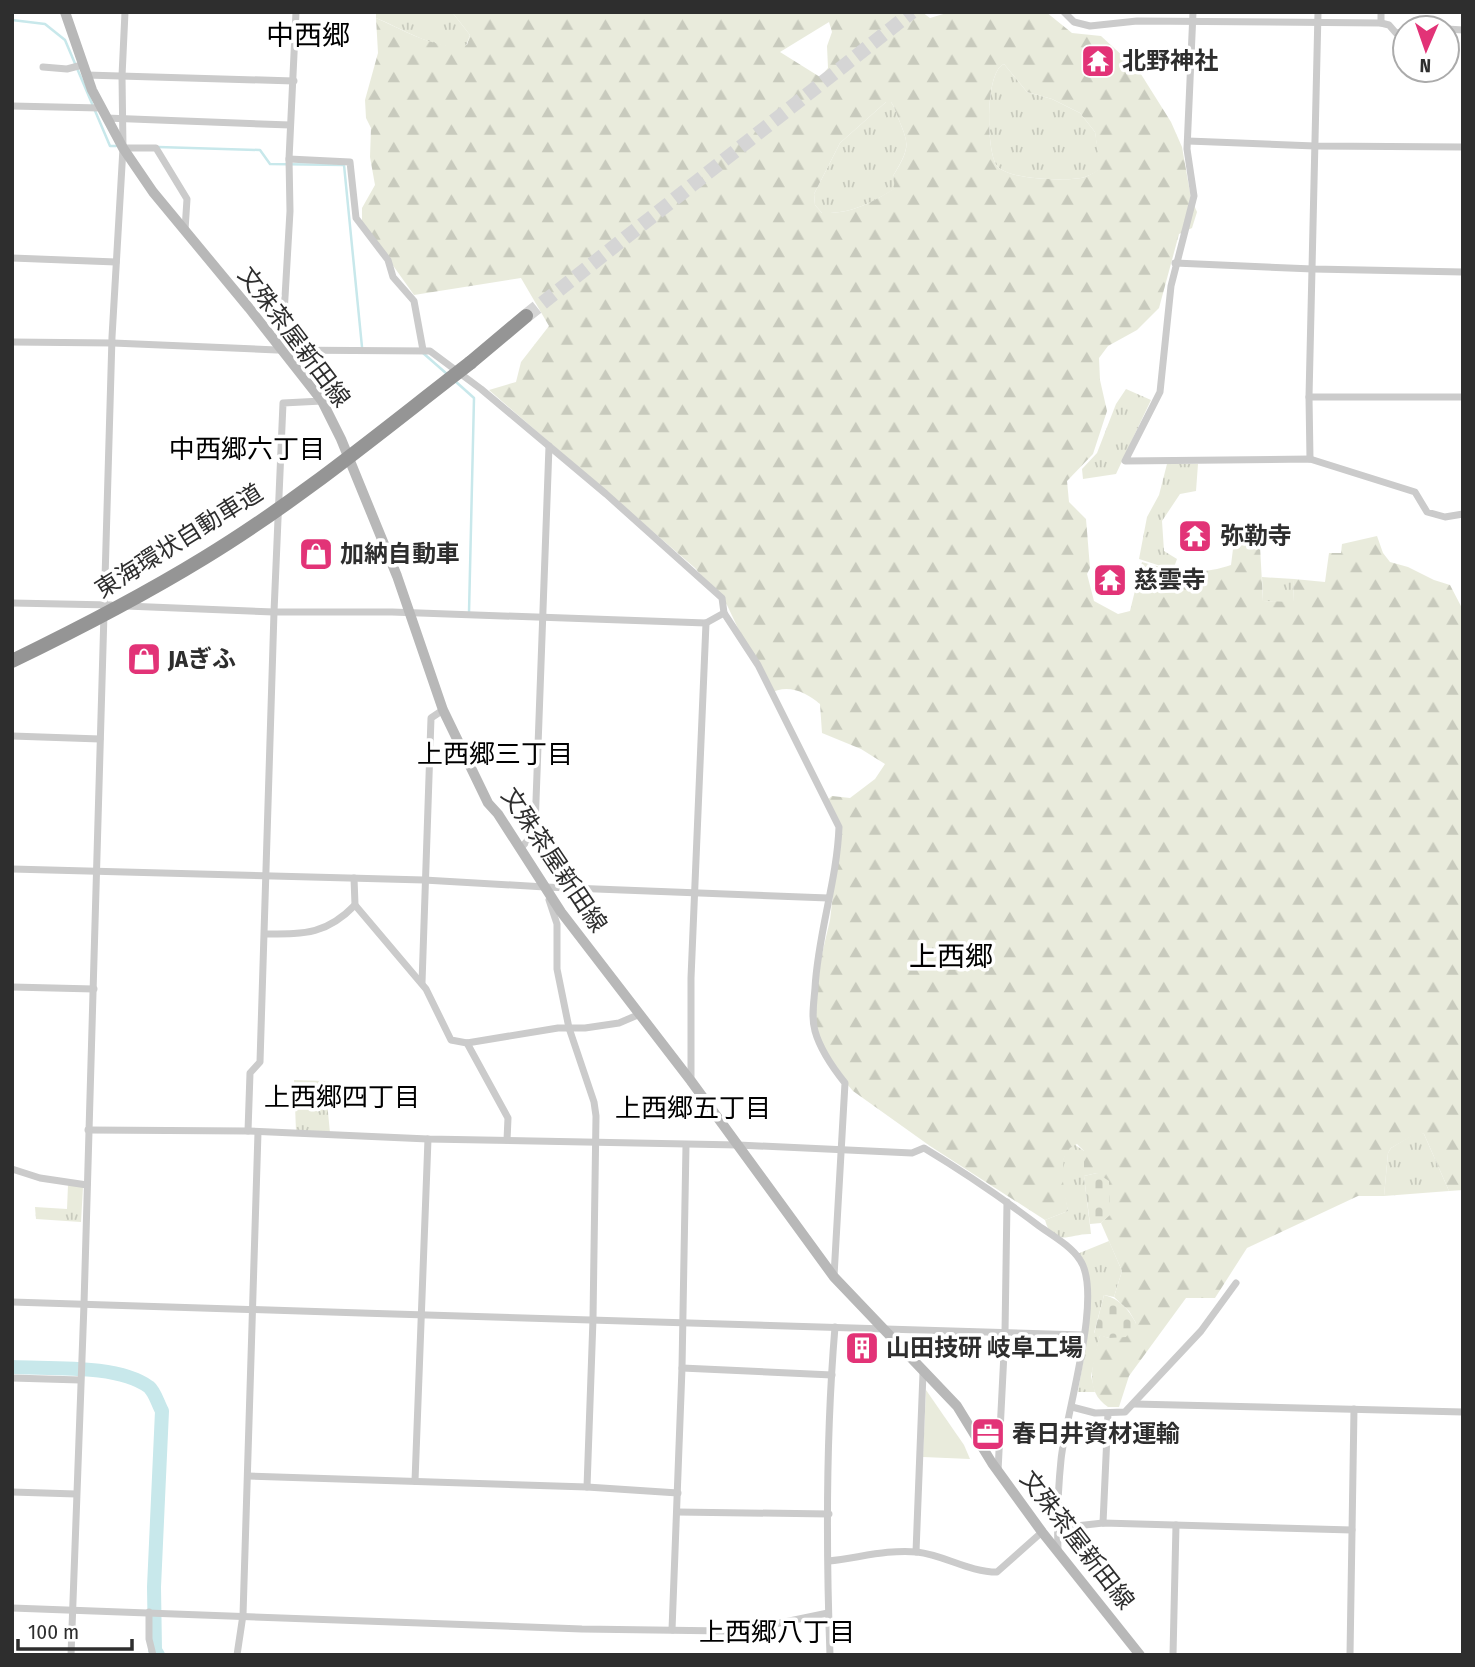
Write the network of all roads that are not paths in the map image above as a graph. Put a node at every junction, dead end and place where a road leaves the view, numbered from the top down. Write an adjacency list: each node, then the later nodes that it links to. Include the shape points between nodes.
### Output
1 (65, 12): 12 (main road, 文殊茶屋新田線)
2 (125, 12): 13 (street)
3 (296, 12): 14 (street)
4 (1064, 12): 7 (street, via 1074,22 1090,26)
5 (1318, 12): 8 (street)
6 (1381, 12): 9 (street)
7 (1193, 17): 8 (street); 19 (street)
8 (1318, 22): 9 (street); 20 (street)
9 (1381, 23): 10 (street)
10 (1391, 27)
11 (43, 67): 12 (street)
12 (84, 70): 13 (street); 16 (main road, 文殊茶屋新田線)
13 (122, 76): 14 (street); 17 (street)
14 (293, 81): 18 (street)
15 (12, 106): 16 (street)
16 (103, 113): 17 (street); 22 (main road, 文殊茶屋新田線)
17 (122, 118): 18 (street); 22 (street)
18 (290, 125): 23 (street)
19 (1188, 141): 20 (street); 27 (street, via 1194,196)
20 (1315, 146): 21 (street); 28 (street)
21 (1463, 147)
22 (123, 148): 24 (main road, 文殊茶屋新田線); 24 (street, via 156,148 187,199); 26 (street)
23 (289, 159): 33 (street); 34 (street, via 350,163 356,218 414,301)
24 (185, 230): 33 (main road, 文殊茶屋新田線)
25 (12, 258): 26 (street)
26 (116, 261): 32 (street)
27 (1175, 263): 28 (street); 39 (street, via 1160,392 1125,461)
28 (1313, 269): 29 (street); 35 (street)
29 (1463, 272)
30 (526, 316): 48 (highway, 東海環状自動車道, bridge, via 333,469 206,557 137,598)
31 (12, 342): 32 (street)
32 (113, 343): 33 (street); 42 (street)
33 (282, 349): 34 (street); 37 (main road, 文殊茶屋新田線)
34 (423, 350): 38 (street, via 473,383)
35 (1309, 397): 36 (street); 39 (street)
36 (1463, 397)
37 (322, 401): 43 (street, via 283,403); 45 (main road, 文殊茶屋新田線)
38 (549, 446): 44 (street, via 722,598); 46 (street)
39 (1310, 459): 40 (street, via 1415,492 1427,512 1445,517)
40 (1463, 514)
41 (12, 603): 42 (street)
42 (106, 605): 43 (street); 51 (street)
43 (274, 612): 45 (street); 55 (street)
44 (724, 613): 47 (street); 60 (street, via 758,665 839,827)
45 (411, 614): 46 (street); 49 (main road, 文殊茶屋新田線)
46 (543, 618): 47 (street); 52 (street, via 535,828)
47 (706, 623): 59 (street)
48 (12, 661)
49 (443, 710): 52 (main road, 文殊茶屋新田線, via 488,803); 57 (street, via 431,718)
50 (12, 736): 51 (street)
51 (100, 739): 54 (street)
52 (520, 848): 58 (main road, 文殊茶屋新田線)
53 (12, 869): 54 (street)
54 (98, 872): 55 (street); 65 (street)
55 (266, 876): 56 (street); 62 (street)
56 (354, 878): 57 (street); 61 (street)
57 (424, 880): 58 (street); 63 (street)
58 (545, 887): 59 (street); 66 (main road, 文殊茶屋新田線); 67 (street, via 557,924 557,969)
59 (694, 892): 60 (street); 69 (street)
60 (828, 898): 78 (street, via 813,1019 834,1070 845,1083)
61 (355, 905): 62 (street, via 322,930); 63 (street)
62 (265, 934): 71 (street, via 260,1062 250,1073)
63 (422, 983): 68 (street, via 451,1040)
64 (12, 987): 65 (street)
65 (94, 989): 70 (street)
66 (640, 1014): 67 (street, via 619,1023); 69 (main road, 文殊茶屋新田線)
67 (569, 1028): 68 (street); 75 (street, via 594,1102)
68 (467, 1043): 74 (street, via 508,1118)
69 (691, 1081): 76 (main road, 文殊茶屋新田線)
70 (88, 1130): 71 (street); 80 (street)
71 (248, 1131): 72 (street)
72 (258, 1132): 73 (street); 86 (street)
73 (428, 1139): 74 (street); 87 (street)
74 (508, 1140): 75 (street)
75 (598, 1143): 77 (street); 88 (street)
76 (738, 1145): 77 (street); 78 (street); 82 (main road, 文殊茶屋新田線)
77 (686, 1146): 89 (street)
78 (840, 1150): 81 (street, via 912,1153 924,1148); 82 (street)
79 (12, 1169): 80 (street)
80 (87, 1185): 85 (street)
81 (1007, 1202): 92 (street); 93 (street, via 1080,1260 1087,1285)
82 (834, 1277): 91 (main road, 文殊茶屋新田線)
83 (1236, 1283): 99 (street, via 1201,1331)
84 (12, 1302): 85 (street)
85 (84, 1304): 86 (street); 98 (street)
86 (253, 1309): 87 (street); 105 (street)
87 (421, 1314): 88 (street); 106 (street)
88 (593, 1319): 89 (street); 107 (street)
89 (682, 1322): 90 (street); 94 (street)
90 (835, 1327): 91 (street); 96 (street)
91 (881, 1329): 92 (street); 95 (main road, 文殊茶屋新田線)
92 (1005, 1333): 93 (street); 104 (street)
93 (1083, 1335): 100 (street)
94 (682, 1368): 96 (street); 109 (street)
95 (923, 1373): 104 (main road, 文殊茶屋新田線, via 957,1406); 119 (street)
96 (832, 1376): 112 (street)
97 (12, 1378): 98 (street)
98 (80, 1378): 110 (street)
99 (1134, 1404): 101 (street); 103 (street, via 1125,1412)
100 (1072, 1407): 103 (street); 115 (street, via 1061,1458)
101 (1354, 1409): 102 (street); 116 (street)
102 (1463, 1412)
103 (1108, 1413): 113 (street)
104 (998, 1472): 117 (main road, 文殊茶屋新田線)
105 (248, 1476): 106 (street); 125 (street)
106 (415, 1481): 107 (street)
107 (587, 1487): 109 (street)
108 (12, 1492): 110 (street)
109 (678, 1493): 111 (street)
110 (76, 1494): 122 (street)
111 (677, 1512): 112 (street); 126 (street)
112 (829, 1514): 120 (street)
113 (1103, 1523): 114 (street); 115 (street)
114 (1176, 1525): 116 (street); 132 (street)
115 (1058, 1528): 118 (street)
116 (1352, 1530): 133 (street)
117 (1042, 1532): 118 (main road, 文殊茶屋新田線); 119 (street, via 996,1572)
118 (1058, 1551): 131 (main road, 文殊茶屋新田線)
119 (916, 1552): 120 (street)
120 (829, 1562): 124 (street)
121 (12, 1608): 122 (street)
122 (72, 1610): 123 (street); 127 (street)
123 (149, 1612): 125 (street); 128 (street)
124 (828, 1613): 126 (street, via 746,1630); 130 (street)
125 (243, 1615): 126 (street); 129 (street)
126 (672, 1630)
127 (71, 1655)
128 (153, 1655)
129 (237, 1655)
130 (830, 1655)
131 (1140, 1655)
132 (1174, 1655)
133 (1350, 1655)

